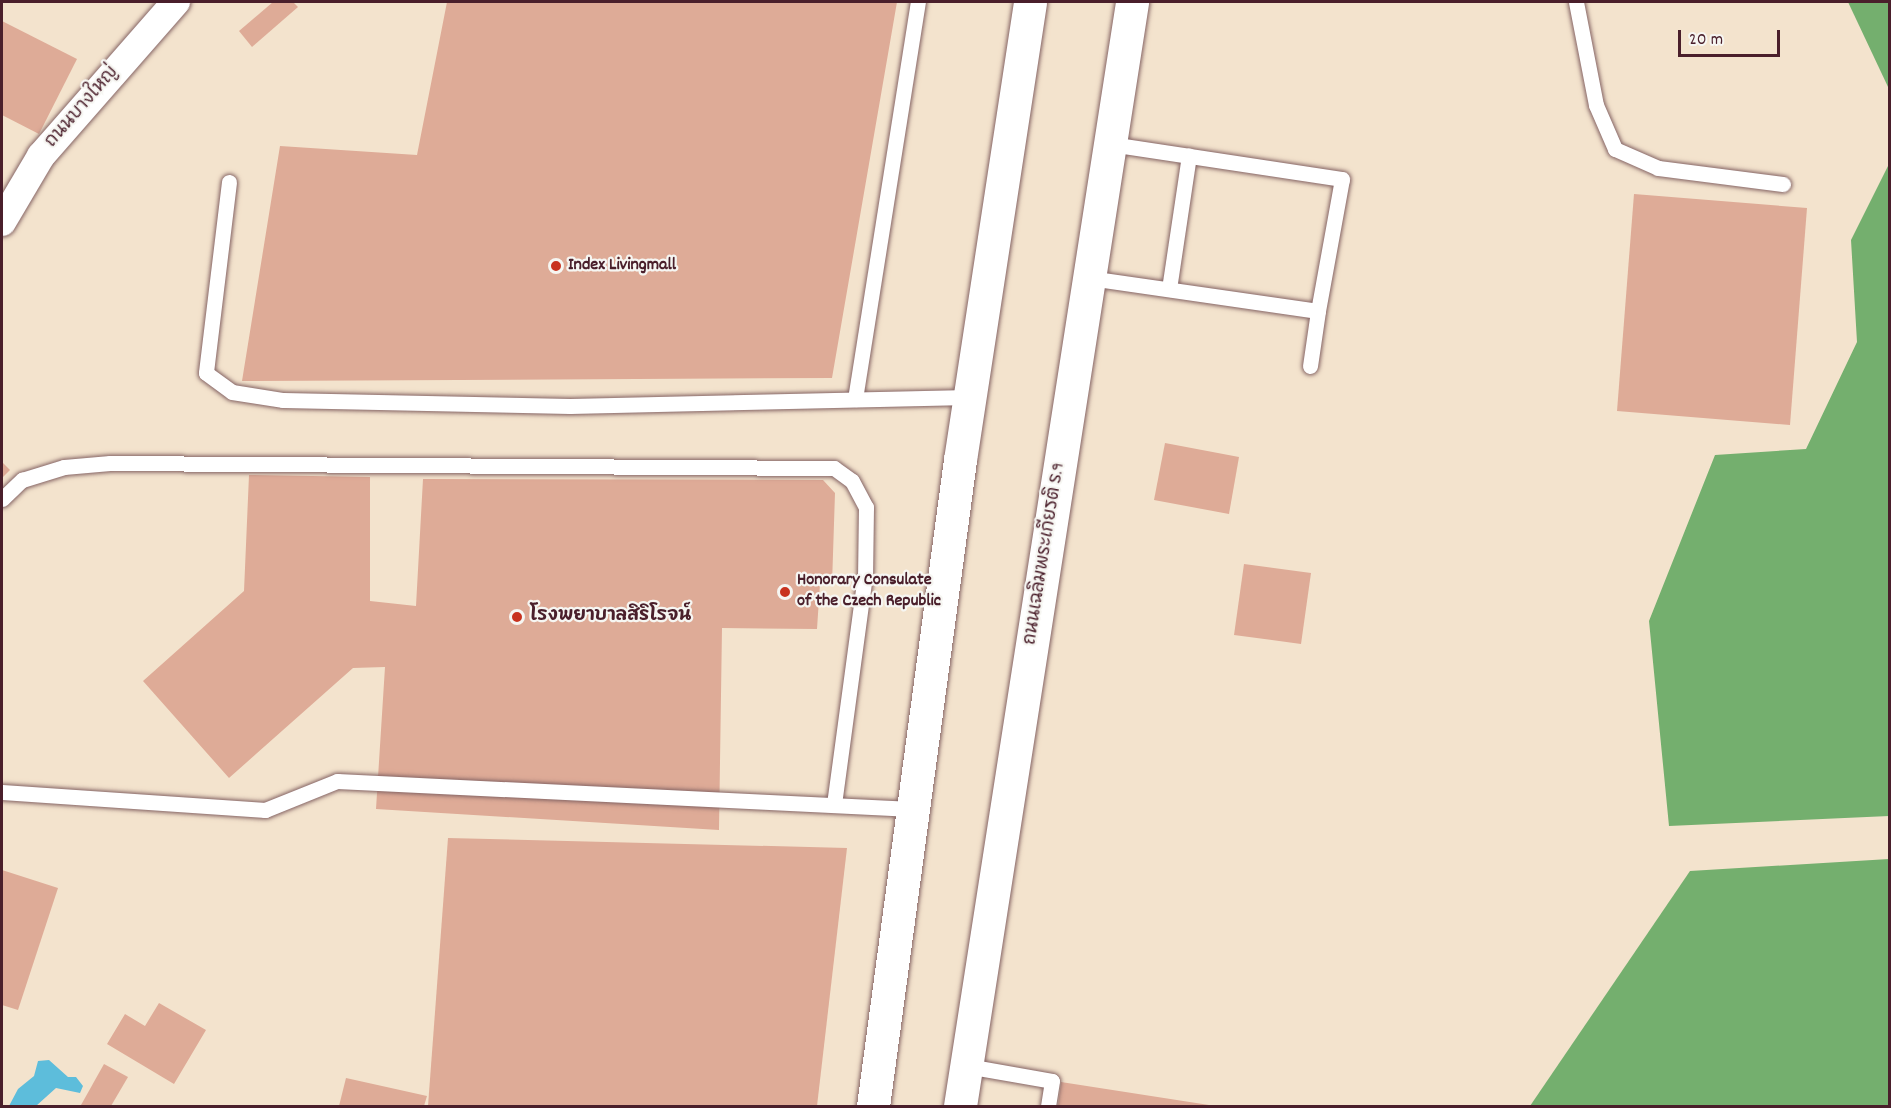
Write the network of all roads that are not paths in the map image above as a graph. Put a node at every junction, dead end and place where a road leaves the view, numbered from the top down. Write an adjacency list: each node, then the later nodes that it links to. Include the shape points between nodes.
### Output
1 (176, 2): 10 (street, ถนนบางใหญ่, via 41,156)
2 (918, 2): 16 (lane)
3 (1030, 2): 15 (main road)
4 (1132, 2): 6 (main road, ถนนเฉลิมพระเกียรติ ร.9)
5 (1576, 2): 9 (lane, via 1596,105 1615,149 1658,168)
6 (1110, 144): 7 (lane); 11 (main road, ถนนเฉลิมพระเกียรติ ร.9)
7 (1189, 155): 12 (lane); 13 (lane, via 1342,179)
8 (230, 182): 16 (lane, via 206,373 232,392 283,400 570,406)
9 (1783, 184)
10 (2, 222)
11 (1089, 278): 12 (lane); 21 (main road, ถนนเฉลิมพระเกียรติ ร.9)
12 (1169, 289): 13 (lane)
13 (1318, 311): 14 (lane)
14 (1310, 366)
15 (969, 397): 16 (lane); 20 (main road)
16 (855, 399)
17 (2, 499): 19 (lane, via 22,480 64,467 110,463 834,468 852,481 866,507 865,575)
18 (2, 792): 19 (lane, via 265,810 337,781)
19 (834, 805): 20 (lane)
20 (912, 809): 22 (main road)
21 (967, 1066): 23 (main road, ถนนเฉลิมพระเกียรติ ร.9); 24 (lane, via 1052,1081)
22 (873, 1107)
23 (960, 1107)
24 (1048, 1107)

